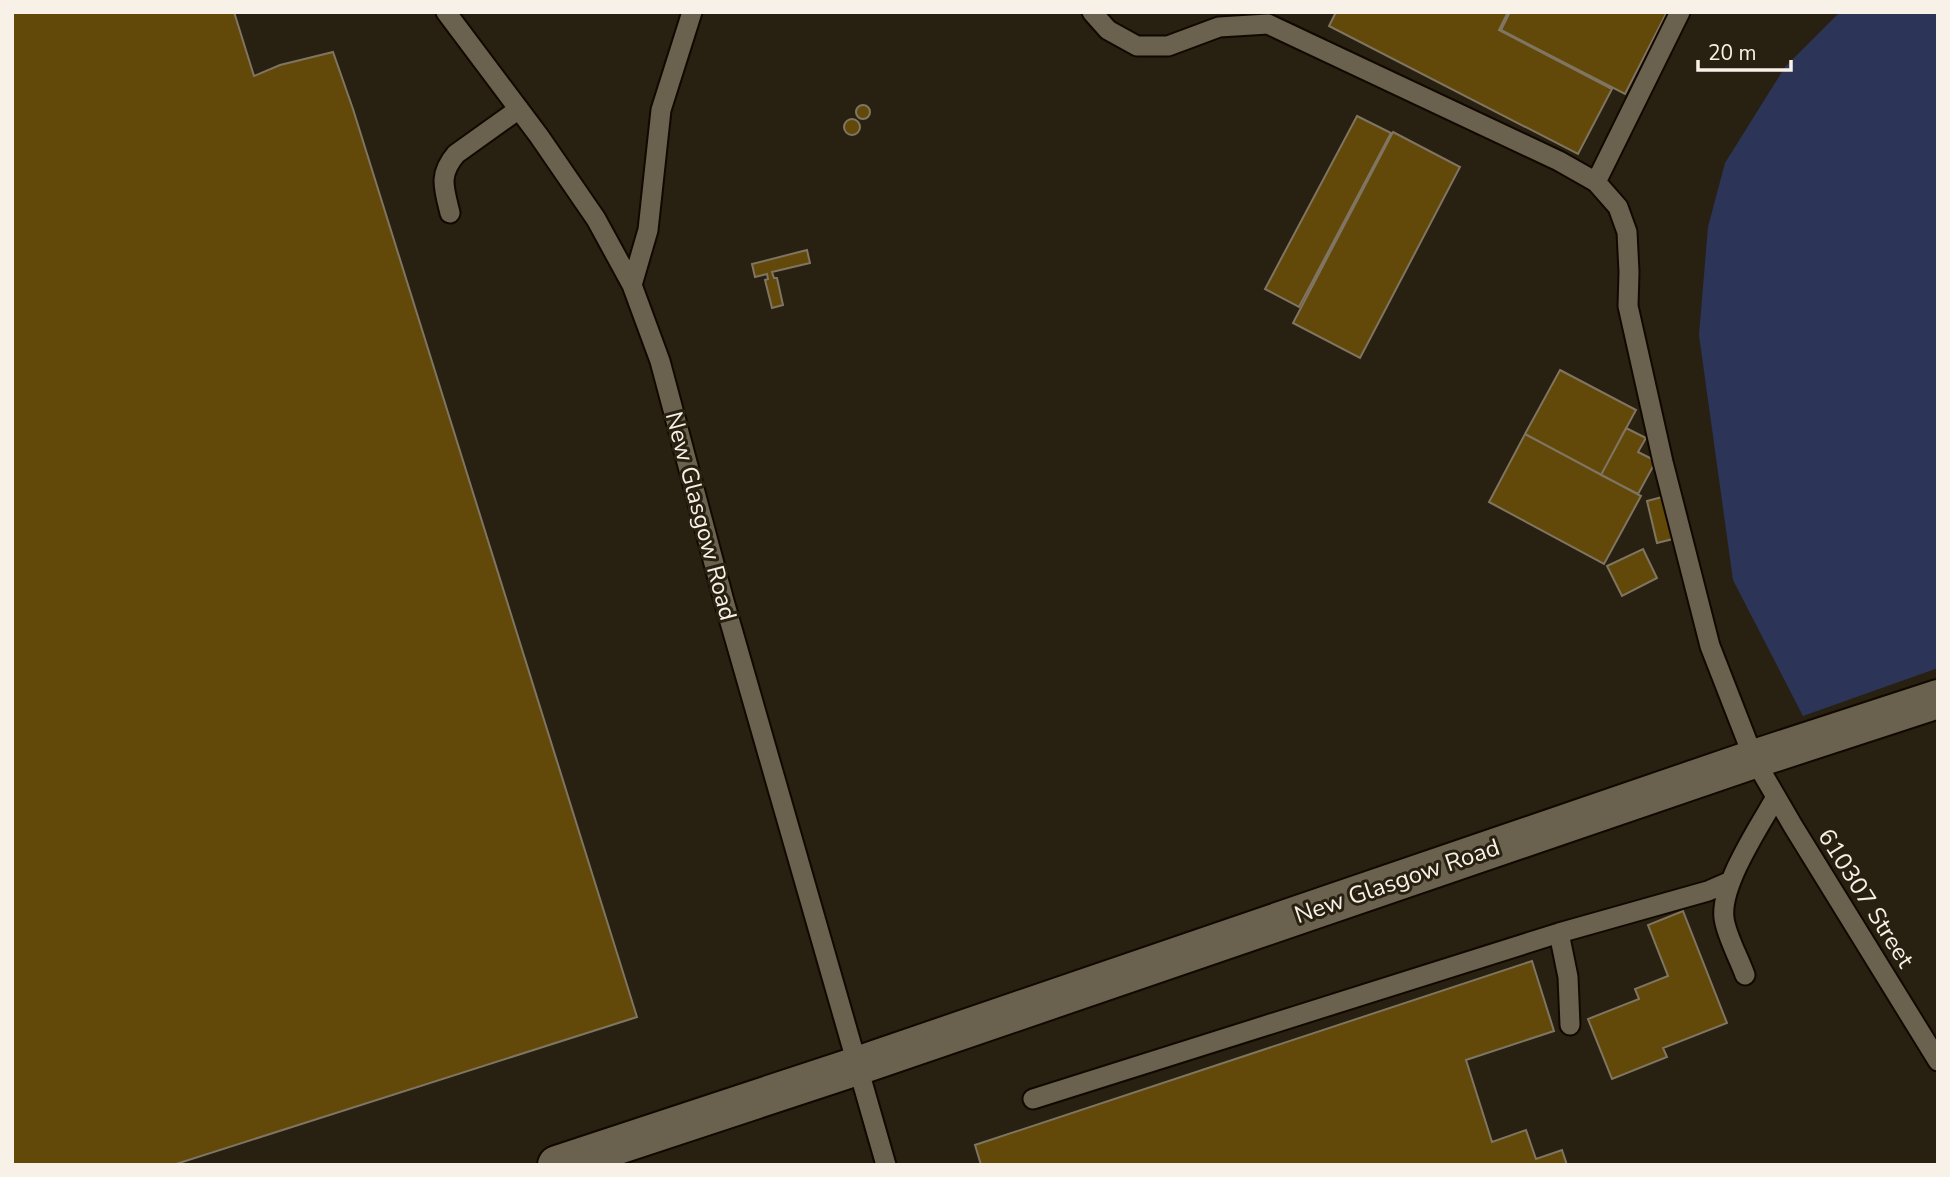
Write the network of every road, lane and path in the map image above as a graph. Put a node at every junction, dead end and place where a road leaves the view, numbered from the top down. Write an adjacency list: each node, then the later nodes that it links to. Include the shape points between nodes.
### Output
1 (446, 12): 5 (lane, New Glasgow Road)
2 (692, 12): 8 (lane, via 661,110 648,230)
3 (1092, 12): 6 (lane, via 1108,30 1137,46 1168,46 1219,27 1268,24)
4 (1680, 12): 6 (lane)
5 (519, 109): 7 (lane, via 449,163 443,184); 8 (lane, New Glasgow Road, via 596,219)
6 (1596, 182): 10 (lane, 610307 Street, via 1618,207 1626,232 1628,306 1666,475 1710,646)
7 (450, 213)
8 (632, 285): 17 (lane, New Glasgow Road, via 660,361)
9 (1938, 699): 10 (street, New Glasgow Road)
10 (1754, 759): 11 (lane, 610307 Street); 17 (street, New Glasgow Road)
11 (1776, 797): 12 (lane); 16 (lane, 610307 Street)
12 (1731, 881): 13 (lane); 14 (lane, via 1724,920)
13 (1559, 933): 15 (lane, via 1568,977); 18 (lane)
14 (1745, 975)
15 (1570, 1025)
16 (1938, 1061)
17 (858, 1066): 19 (street, New Glasgow Road); 20 (lane)
18 (1033, 1099)
19 (557, 1165)
20 (886, 1165)

